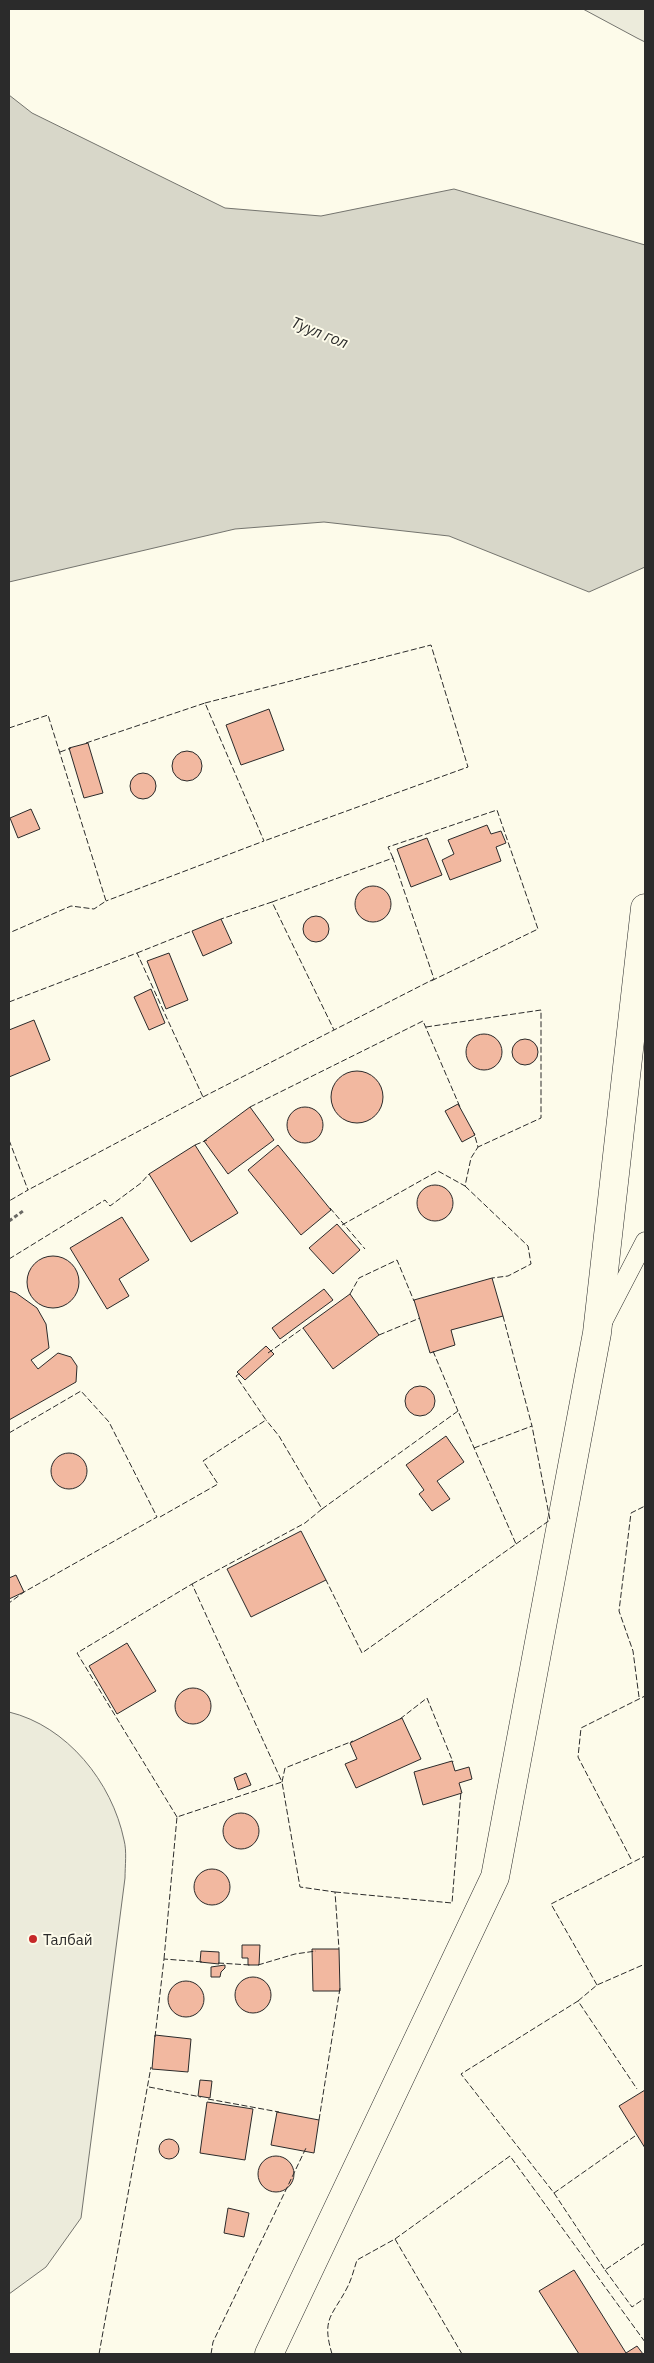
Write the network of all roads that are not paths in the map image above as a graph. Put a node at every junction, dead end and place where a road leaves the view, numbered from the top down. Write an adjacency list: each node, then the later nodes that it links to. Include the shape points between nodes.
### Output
1 (645, 908): 3 (street)
2 (645, 1241): 3 (lane)
3 (597, 1334): 4 (street, via 495,1877)
4 (269, 2354)

